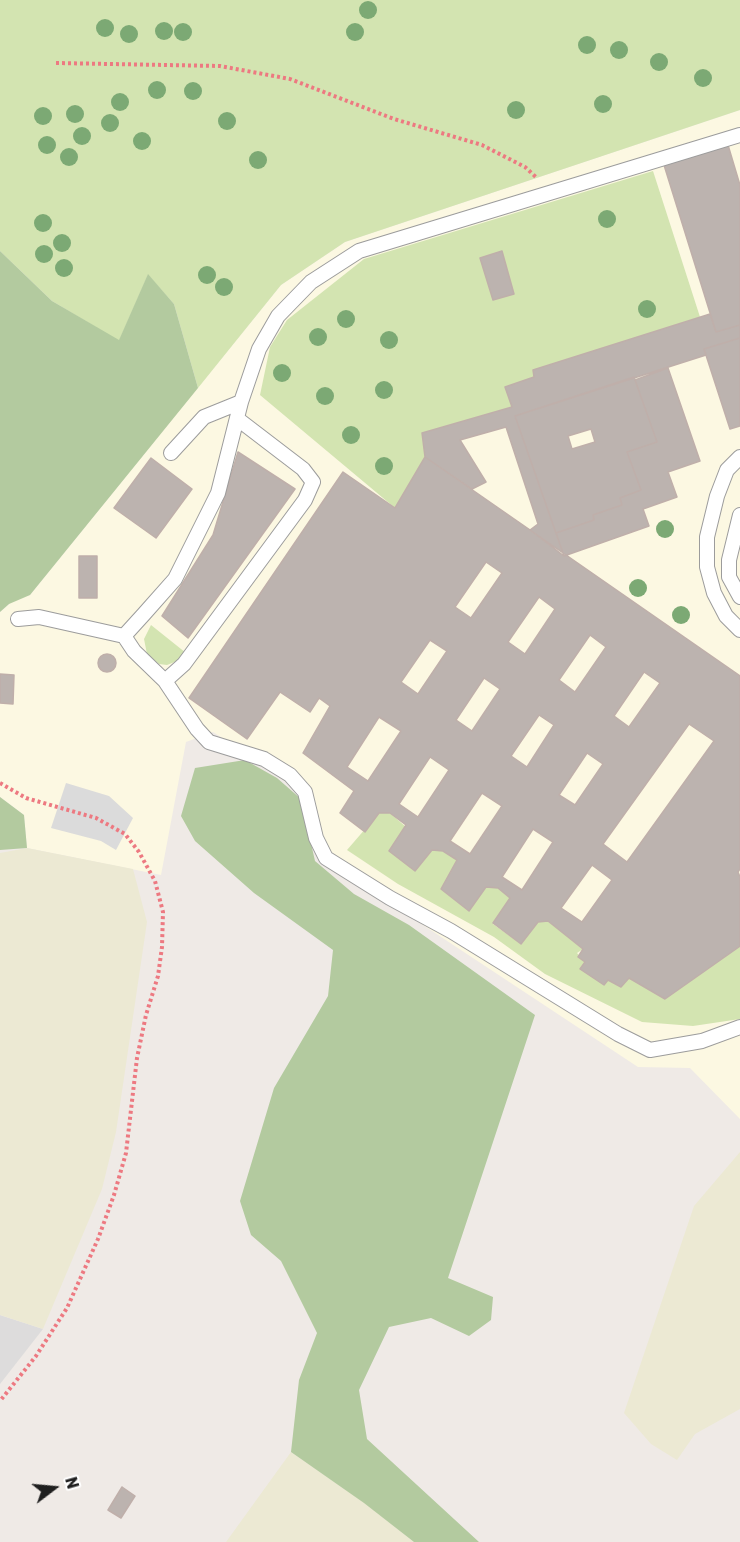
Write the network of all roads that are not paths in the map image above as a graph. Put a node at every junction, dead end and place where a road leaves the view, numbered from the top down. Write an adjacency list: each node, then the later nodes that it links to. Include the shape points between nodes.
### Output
1 (740, 135): 2 (lane, via 360,251 311,282 278,316 260,349)
2 (241, 402): 3 (lane); 4 (lane, via 204,417)
3 (239, 420): 10 (lane, via 218,493 175,579); 11 (lane, via 303,469 313,482 305,500 191,654)
4 (171, 453)
5 (740, 457): 9 (lane, via 727,470 707,537 707,567 714,593 726,616)
6 (740, 515): 7 (lane, via 729,577)
7 (740, 597)
8 (18, 619): 10 (lane, via 39,617)
9 (740, 630)
10 (124, 636): 11 (lane)
11 (165, 681): 12 (lane, via 210,742 264,759 290,775 305,792 316,838 326,858 390,898 650,1050 702,1041)
12 (740, 1027)

